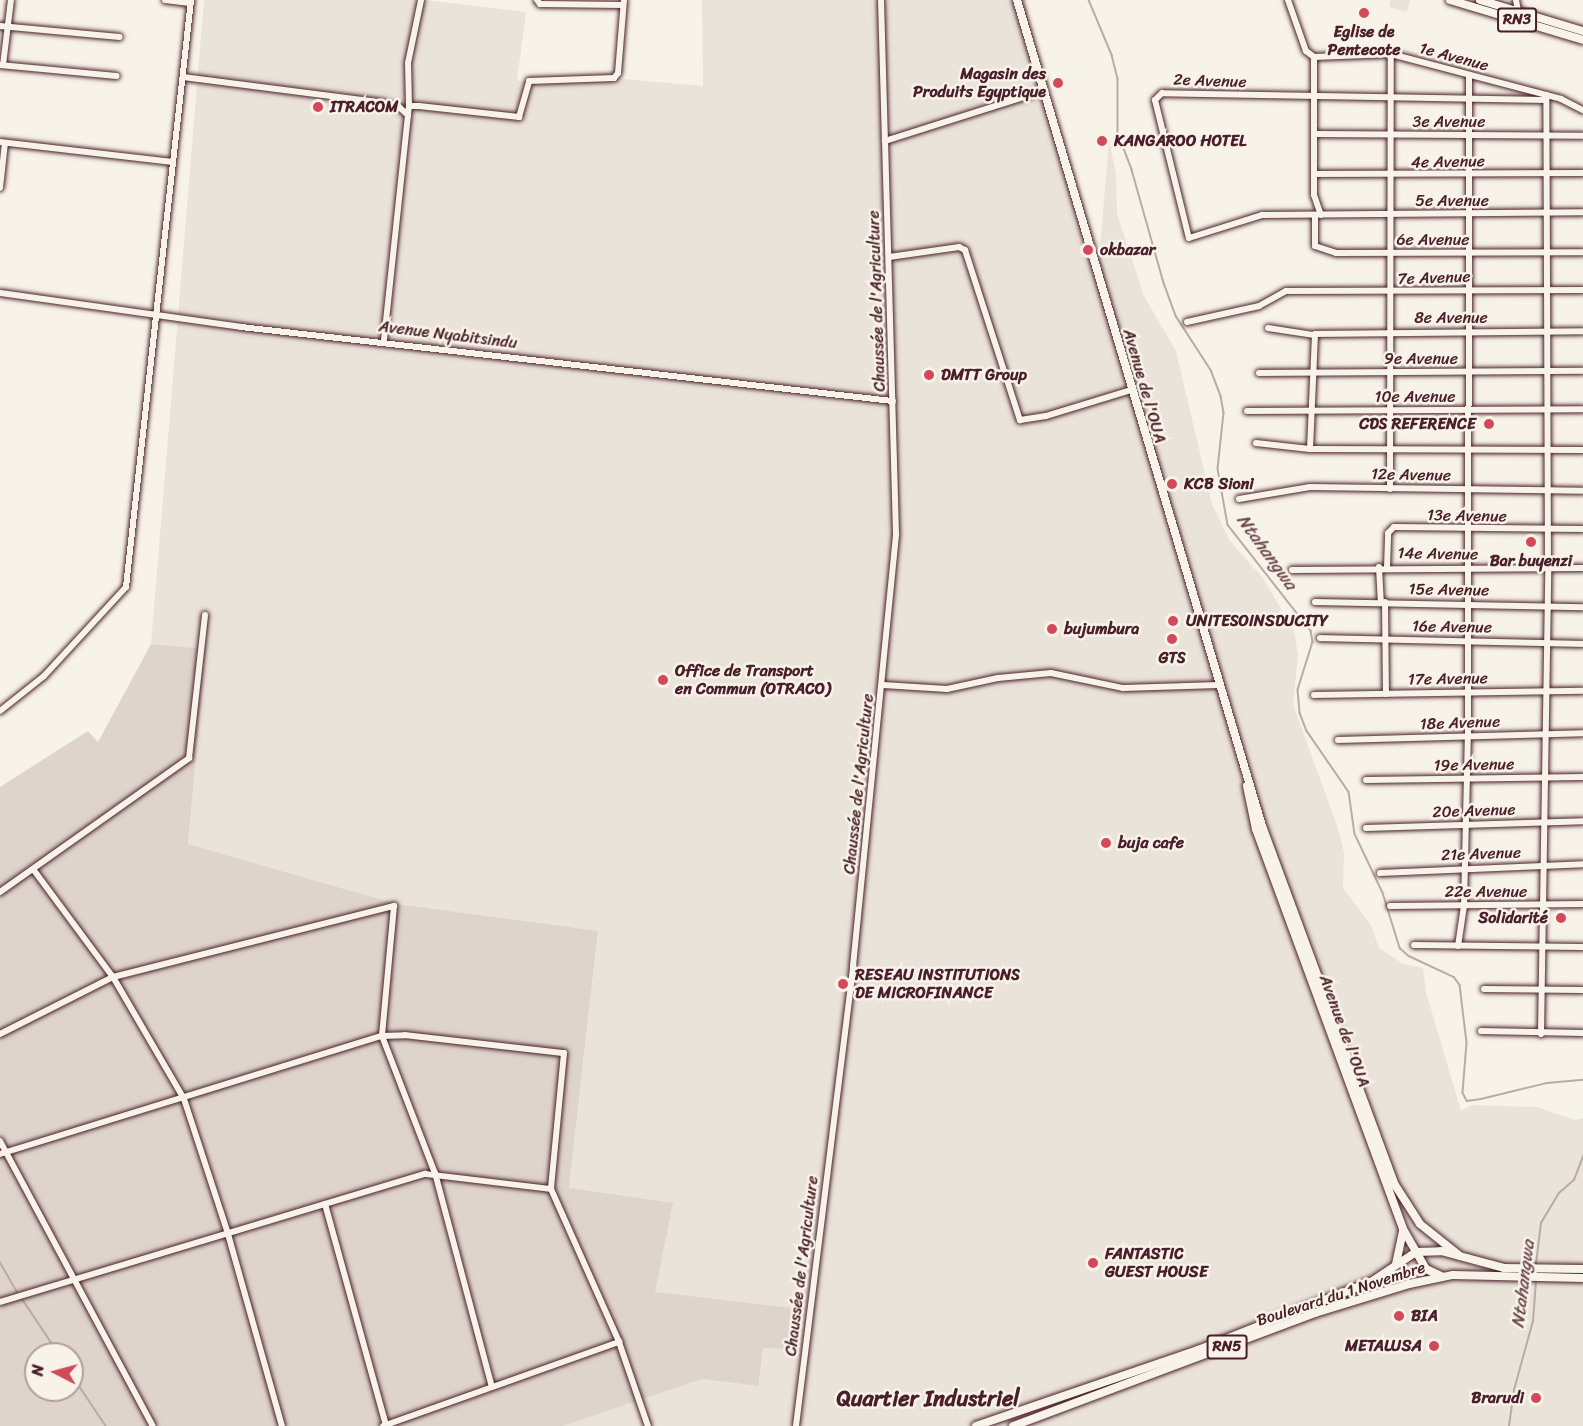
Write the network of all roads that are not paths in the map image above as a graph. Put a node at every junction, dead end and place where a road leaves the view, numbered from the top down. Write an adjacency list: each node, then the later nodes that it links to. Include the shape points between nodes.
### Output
1 (11, 0): 15 (street)
2 (165, 0): 11 (street)
3 (421, 0): 30 (street, via 408,63)
4 (537, 0): 12 (street, via 540,4)
5 (881, 0): 38 (street, Chaussée de l'Agriculture)
6 (1017, 0): 25 (main road, Avenue de l'OUA)
7 (1288, 0): 20 (street, via 1306,51)
8 (1450, 0): 18 (highway, RN3)
9 (1480, 0): 13 (highway, RN3)
10 (1516, 0): 13 (street)
11 (190, 1): 24 (street)
12 (624, 3): 30 (street, via 618,73 614,78 530,81 519,117)
13 (1518, 11): 16 (highway, RN3)
14 (0, 26): 15 (street)
15 (8, 26): 17 (street); 21 (street)
16 (1583, 31)
17 (120, 37)
18 (1583, 40)
19 (1391, 54): 20 (street, 1e Avenue); 22 (street, 1e Avenue); 26 (street)
20 (1314, 57): 27 (street)
21 (2, 65): 23 (street)
22 (1468, 75): 28 (street, 1e Avenue); 29 (street)
23 (116, 76)
24 (183, 77): 32 (street, via 379,102 399,107); 40 (street)
25 (1043, 91): 38 (street); 77 (main road, Avenue de l'OUA)
26 (1390, 96): 27 (street, 2e Avenue); 29 (street, 2e Avenue); 35 (street)
27 (1315, 97): 33 (street); 50 (street, 2e Avenue, via 1162,93 1155,100 1186,236 1191,238 1212,228 1262,215)
28 (1546, 98): 29 (street, 2e Avenue); 31 (street, 1e Avenue); 37 (street)
29 (1470, 99): 34 (street)
30 (409, 106): 32 (street)
31 (1583, 110)
32 (408, 115): 70 (street)
33 (1315, 134): 35 (street, 3e Avenue); 42 (street)
34 (1470, 135): 35 (street, 3e Avenue); 37 (street, 3e Avenue); 43 (street)
35 (1390, 136): 45 (street)
36 (1583, 136): 37 (street, 3e Avenue)
37 (1547, 137): 44 (street)
38 (885, 141): 56 (street, Chaussée de l'Agriculture)
39 (2, 143): 40 (street); 46 (street)
40 (173, 162): 62 (street)
41 (1583, 173): 44 (street, 4e Avenue)
42 (1314, 174): 45 (street, 4e Avenue); 50 (street)
43 (1470, 175): 44 (street, 4e Avenue); 45 (street, 4e Avenue); 49 (street)
44 (1547, 175): 48 (street)
45 (1391, 176): 51 (street)
46 (0, 188)
47 (1583, 212): 48 (street, 5e Avenue)
48 (1547, 213): 49 (street, 5e Avenue); 53 (street)
49 (1469, 214): 51 (street, 5e Avenue); 55 (street)
50 (1318, 215): 51 (street, 5e Avenue); 54 (street, 6e Avenue, via 1316,247 1336,253)
51 (1392, 215): 54 (street)
52 (1583, 252): 53 (street, 6e Avenue)
53 (1547, 253): 55 (street, 6e Avenue); 59 (street)
54 (1391, 254): 55 (street, 6e Avenue); 61 (street)
55 (1470, 254): 57 (street)
56 (889, 257): 77 (street, via 959,247 965,250 1013,410 1020,420); 78 (street, Chaussée de l'Agriculture)
57 (1469, 290): 59 (street, 7e Avenue); 61 (street, 7e Avenue); 65 (street)
58 (1583, 290): 59 (street, 7e Avenue)
59 (1547, 291): 67 (street)
60 (0, 293): 62 (street, Avenue Nyabitsindu)
61 (1390, 293): 63 (street, 7e Avenue, via 1286,291 1258,306); 66 (street)
62 (158, 313): 70 (street, Avenue Nyabitsindu, via 241,327); 123 (street, via 126,587 44,676)
63 (1187, 322)
64 (1268, 328): 69 (street, 8e Avenue)
65 (1466, 331): 66 (street, 8e Avenue); 67 (street, 8e Avenue); 75 (street)
66 (1390, 332): 69 (street, 8e Avenue); 74 (street)
67 (1548, 332): 68 (street, 8e Avenue); 71 (street)
68 (1583, 332)
69 (1316, 334): 73 (street)
70 (384, 340): 78 (street, Avenue Nyabitsindu)
71 (1548, 371): 72 (street, 9e Avenue); 75 (street, 9e Avenue); 81 (street)
72 (1583, 371)
73 (1312, 372): 74 (street, 9e Avenue); 76 (street, 9e Avenue); 83 (street)
74 (1390, 372): 75 (street, 9e Avenue); 80 (street)
75 (1468, 372): 84 (street)
76 (1259, 373)
77 (1131, 390): 116 (main road, Avenue de l'OUA)
78 (893, 401): 117 (street, Chaussée de l'Agriculture, via 896,534)
79 (1583, 409): 81 (street, 10e Avenue)
80 (1390, 410): 83 (street, 10e Avenue); 84 (street, 10e Avenue); 87 (street)
81 (1546, 410): 84 (street, 10e Avenue); 90 (street)
82 (1248, 411): 83 (street, 10e Avenue)
83 (1310, 411): 86 (street)
84 (1469, 411): 88 (street)
85 (1256, 443): 86 (street)
86 (1310, 448): 87 (street)
87 (1391, 449): 88 (street); 91 (street)
88 (1468, 450): 90 (street); 92 (street)
89 (1583, 450): 90 (street)
90 (1546, 451): 94 (street)
91 (1390, 489): 92 (street, 12e Avenue); 95 (street, 12e Avenue, via 1310,487)
92 (1468, 490): 94 (street, 12e Avenue); 96 (street)
93 (1583, 491): 94 (street, 12e Avenue)
94 (1547, 492): 97 (street)
95 (1239, 499)
96 (1469, 530): 97 (street, 13e Avenue); 100 (street, 13e Avenue, via 1394,527 1388,533); 103 (street)
97 (1548, 530): 98 (street, 13e Avenue); 101 (street)
98 (1583, 530)
99 (1323, 564): 100 (street)
100 (1384, 566): 103 (street, 14e Avenue); 104 (street, 14e Avenue); 106 (street, 13e Avenue)
101 (1548, 568): 102 (street, 14e Avenue); 103 (street, 14e Avenue); 108 (street)
102 (1583, 568)
103 (1469, 569): 107 (street)
104 (1292, 570)
105 (1315, 602): 106 (street, 15e Avenue)
106 (1383, 602): 107 (street, 15e Avenue); 112 (street, 13e Avenue)
107 (1468, 604): 108 (street, 15e Avenue); 113 (street)
108 (1548, 606): 109 (street, 15e Avenue); 114 (street)
109 (1583, 607)
110 (205, 615): 140 (street, via 189,758)
111 (1320, 638): 112 (street, 16e Avenue)
112 (1384, 639): 113 (street, 16e Avenue); 121 (street, 13e Avenue)
113 (1468, 641): 114 (street, 16e Avenue); 120 (street)
114 (1547, 643): 115 (street, 16e Avenue); 118 (street)
115 (1583, 644)
116 (1219, 685): 117 (street, via 1123,688 1051,673 998,678 947,689); 135 (main road, Avenue de l'OUA, via 1246,779 1248,804)
117 (883, 686): 188 (street, Chaussée de l'Agriculture)
118 (1547, 691): 119 (street, 17e Avenue); 120 (street, 17e Avenue); 125 (street)
119 (1583, 691)
120 (1468, 692): 121 (street, 17e Avenue); 126 (street)
121 (1386, 694): 122 (street, 17e Avenue)
122 (1314, 695)
123 (0, 711)
124 (1583, 733): 125 (street, 18e Avenue)
125 (1547, 734): 126 (street, 18e Avenue); 129 (street)
126 (1468, 736): 127 (street, 18e Avenue); 130 (street)
127 (1338, 740)
128 (1583, 777): 129 (street, 19e Avenue)
129 (1546, 778): 130 (street, 19e Avenue); 133 (street)
130 (1467, 779): 131 (street, 19e Avenue); 134 (street)
131 (1366, 780)
132 (1583, 821): 133 (street, 20e Avenue)
133 (1545, 822): 134 (street, 20e Avenue); 138 (street)
134 (1465, 825): 136 (street, 20e Avenue); 139 (street)
135 (1259, 827): 166 (main road, Avenue de l'OUA); 169 (main road, Avenue de l'OUA, via 1395,1185 1420,1224)
136 (1366, 828)
137 (1583, 864): 138 (street, 21e Avenue)
138 (1544, 865): 139 (street, 21e Avenue); 144 (street)
139 (1465, 868): 141 (street, 21e Avenue); 146 (street)
140 (33, 869): 142 (street); 151 (street)
141 (1380, 873)
142 (0, 892)
143 (1583, 904): 144 (street, 22e Avenue)
144 (1543, 905): 146 (street, 22e Avenue); 150 (street)
145 (1390, 906): 146 (street, 22e Avenue)
146 (1464, 906): 148 (street)
147 (1414, 945): 148 (street)
148 (1458, 946): 150 (street)
149 (1583, 947): 150 (street)
150 (1543, 948): 154 (street)
151 (113, 977): 157 (street); 159 (street, via 394,906); 160 (street)
152 (1484, 989): 154 (street)
153 (1583, 990): 154 (street)
154 (1543, 991): 158 (street)
155 (1481, 1031): 158 (street)
156 (1583, 1033): 158 (street)
157 (0, 1034)
158 (1541, 1034)
159 (382, 1036): 160 (street); 163 (street); 164 (street, via 405,1035 564,1053)
160 (184, 1099): 162 (street); 167 (street)
161 (0, 1141): 162 (street)
162 (3, 1153): 177 (street)
163 (435, 1173): 164 (street); 165 (street); 182 (street)
164 (551, 1189): 181 (street)
165 (325, 1204): 167 (street); 186 (street)
166 (1403, 1229): 168 (main road, Avenue de l'OUA); 170 (main road, via 1402,1250)
167 (228, 1234): 177 (street); 185 (street)
168 (1416, 1252): 169 (main road, Boulevard du 1 Novembre / RN5, via 1441,1251); 170 (main road, Boulevard du 1 Novembre / RN5); 175 (main road, Avenue de l'OUA, via 1426,1269)
169 (1460, 1256): 172 (main road, Boulevard du 1 Novembre / RN5); 174 (main road, via 1460,1267)
170 (1394, 1268): 179 (main road, Boulevard du 1 Novembre / RN5, via 1371,1282)
171 (1583, 1269): 173 (main road, RN5)
172 (1526, 1271): 173 (main road, Boulevard du 1 Novembre / RN5); 174 (main road, Boulevard du 1 Novembre / RN5)
173 (1550, 1272): 176 (main road, RN5)
174 (1453, 1275): 175 (main road, Boulevard du 1 Novembre / RN5)
175 (1443, 1276): 180 (main road, Boulevard du 1 Novembre / RN5)
176 (1583, 1278)
177 (75, 1280): 178 (street); 184 (street)
178 (0, 1302)
179 (1285, 1314): 180 (main road); 183 (main road, Boulevard du 1 Novembre / RN5, via 1198,1350)
180 (1289, 1323): 190 (main road, Boulevard du 1 Novembre / RN5)
181 (619, 1342): 182 (street); 187 (street)
182 (492, 1387): 186 (street)
183 (1010, 1413): 189 (main road, Boulevard du 1 Novembre / RN5); 190 (main road)
184 (153, 1426)
185 (282, 1426)
186 (384, 1426)
187 (648, 1426)
188 (796, 1426)
189 (976, 1426)
190 (1013, 1426)

